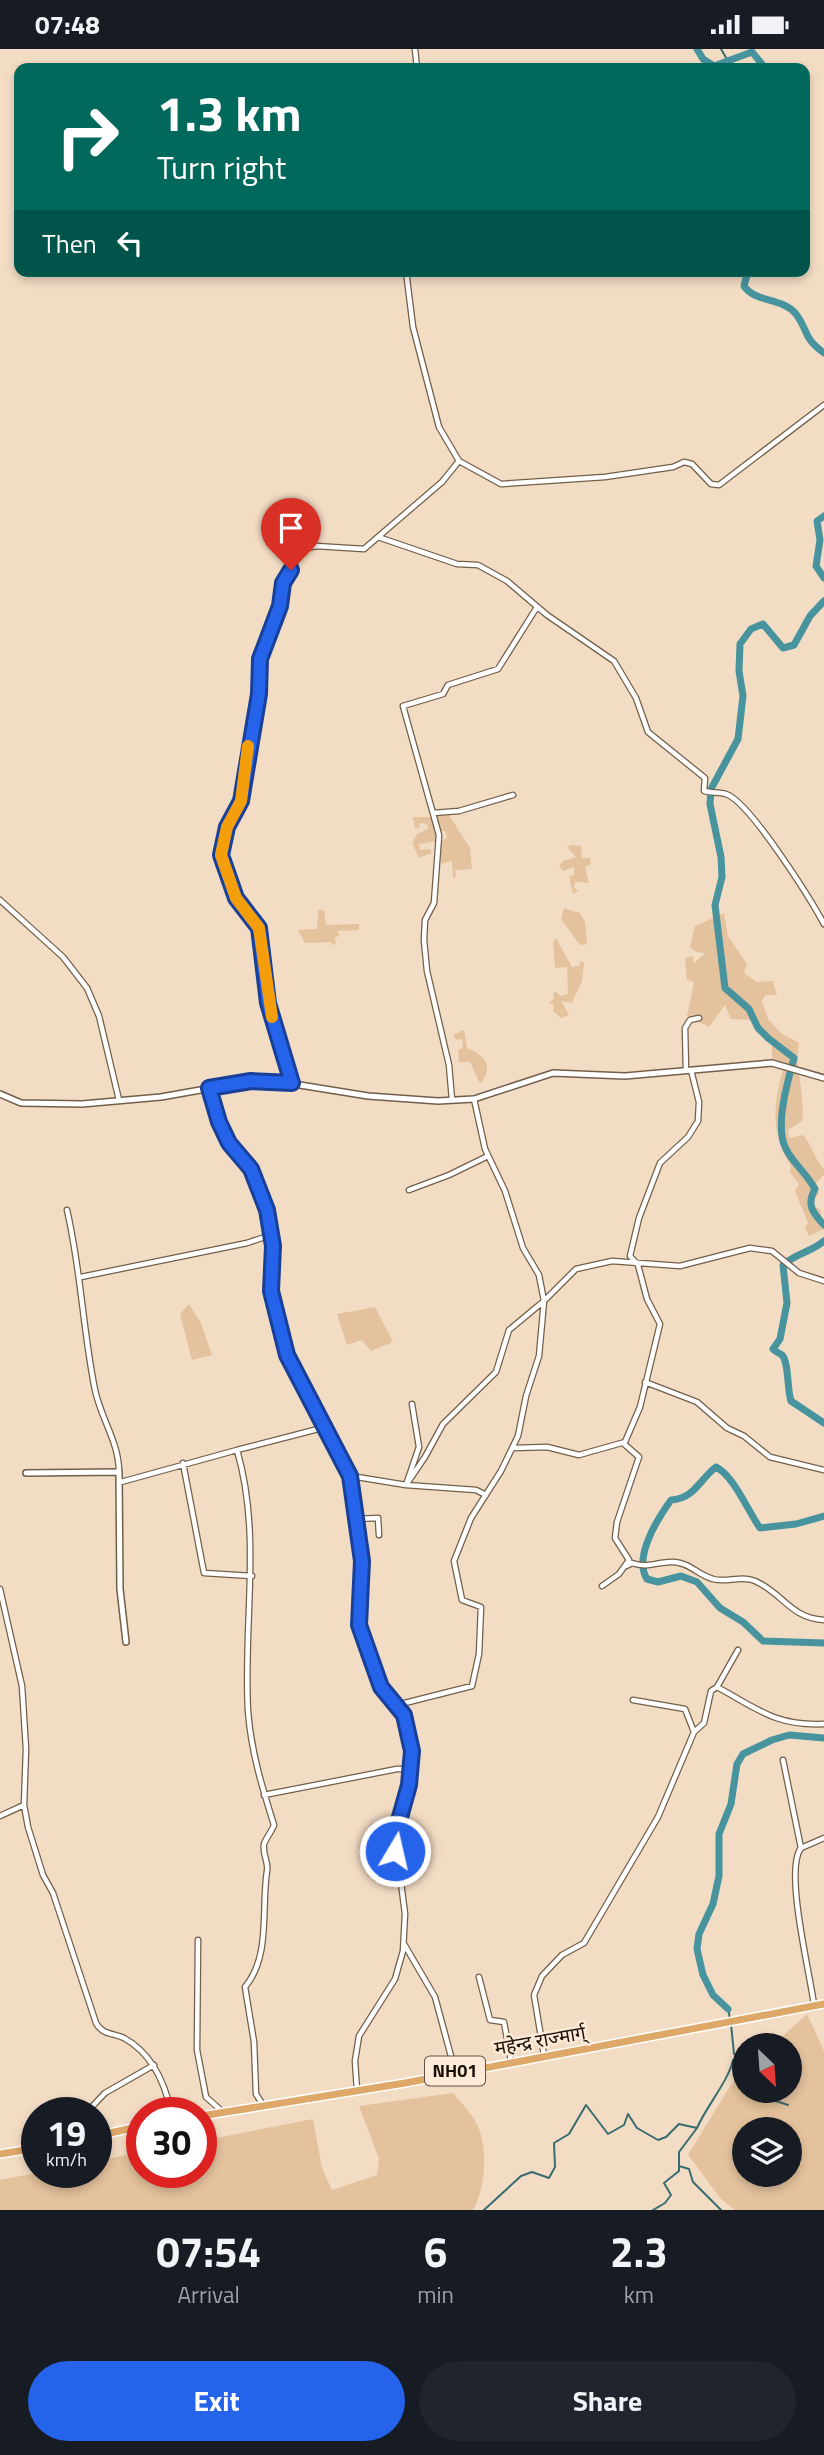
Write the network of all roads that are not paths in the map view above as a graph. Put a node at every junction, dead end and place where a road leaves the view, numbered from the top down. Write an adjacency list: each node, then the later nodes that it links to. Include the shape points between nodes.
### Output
1 (407, 277): 3 (street, via 413,327 439,427)
2 (824, 405): 3 (street, via 719,485 710,484 692,464 684,462 605,477 501,484)
3 (459, 461): 4 (street, via 442,482)
4 (378, 537): 5 (street, via 457,564 478,565 507,581); 13 (street, via 364,549 303,549 283,583 280,606 260,659 259,694 241,801 227,827 221,855 236,898 259,928 268,1003)
5 (537, 607): 7 (street, via 498,670 448,685 443,694 403,706); 9 (street, via 614,661 636,698 648,732 705,778 704,791 736,801 784,859)
6 (513, 795): 7 (street, via 459,811)
7 (433, 813): 18 (street, via 439,835 435,903 425,920 424,940)
8 (0, 900): 17 (street, via 63,957 87,988 99,1016)
9 (824, 925)
10 (699, 1019): 11 (street, via 690,1020 685,1028)
11 (689, 1069): 12 (street, via 761,1063); 16 (street, via 625,1076 553,1073); 23 (street, via 699,1102 698,1121 660,1163 639,1218 630,1256)
12 (824, 1078)
13 (292, 1083): 14 (street, via 251,1081); 18 (street, via 387,1098)
14 (209, 1088): 17 (street); 22 (street, via 229,1143 258,1183)
15 (0, 1094): 17 (street, via 42,1105)
16 (474, 1099): 18 (street); 19 (street)
17 (119, 1100)
18 (452, 1100)
19 (488, 1156): 20 (street); 26 (street, via 505,1191 516,1231 539,1275)
20 (409, 1190)
21 (67, 1210): 24 (street)
22 (271, 1235): 24 (street); 29 (street, via 271,1291 278,1324 287,1355)
23 (634, 1261): 25 (street, via 680,1266 750,1248 772,1251 799,1273); 26 (street, via 579,1267); 27 (street, via 660,1324)
24 (81, 1276): 36 (street, via 96,1393 117,1448)
25 (824, 1281)
26 (544, 1301): 31 (street, via 539,1356); 39 (street, via 509,1331 496,1372 443,1424)
27 (645, 1381): 30 (street, via 636,1422); 34 (street, via 697,1402 770,1457)
28 (412, 1404): 39 (street, via 419,1447)
29 (322, 1428): 32 (street); 37 (street)
30 (624, 1443): 31 (street, via 579,1455 547,1447); 43 (street, via 639,1457 615,1538 628,1554)
31 (513, 1448): 40 (street)
32 (237, 1450): 33 (street); 44 (street, via 250,1509)
33 (183, 1464): 38 (street); 44 (street, via 204,1573)
34 (824, 1470)
35 (26, 1472): 36 (street)
36 (119, 1472): 38 (street)
37 (350, 1476): 39 (street); 41 (street)
38 (121, 1482): 48 (street, via 120,1588)
39 (406, 1485): 40 (street, via 476,1490)
40 (486, 1495): 52 (street, via 454,1561 462,1600 481,1607 472,1686)
41 (357, 1519): 42 (street, via 378,1518); 52 (street, via 362,1561 359,1625 381,1687)
42 (379, 1535)
43 (626, 1566): 45 (street); 47 (street, via 685,1563 715,1580 757,1582 802,1617)
44 (252, 1576): 57 (street, via 248,1709)
45 (602, 1586)
46 (0, 1589): 58 (street, via 22,1686)
47 (824, 1620)
48 (126, 1642)
49 (738, 1650): 50 (street)
50 (717, 1688): 53 (street, via 767,1717); 54 (street, via 711,1691 704,1723)
51 (633, 1700): 54 (street, via 685,1709)
52 (397, 1705): 56 (street, via 409,1729)
53 (824, 1724)
54 (694, 1732): 67 (street, via 658,1817 584,1943 562,1955 542,1976 534,1995)
55 (783, 1760): 61 (street)
56 (411, 1769): 57 (street); 63 (street, via 395,1835)
57 (264, 1795): 74 (street, via 274,1825 264,1844 268,1869 262,1946 256,1975 246,1987 256,2094)
58 (24, 1805): 59 (street); 69 (street, via 34,1849 96,2023 102,2032 125,2039)
59 (0, 1816)
60 (824, 1837): 61 (street)
61 (801, 1848): 66 (street, via 795,1861 795,1890)
62 (198, 1940): 75 (street, via 197,2050 206,2097)
63 (404, 1944): 70 (street, via 435,1997); 71 (street, via 395,1979 359,2036)
64 (479, 1977): 68 (street, via 490,2020 504,2022)
65 (824, 2004): 66 (highway, NH01)
66 (814, 2006): 67 (highway, महेन्द्र राज्मार्ग् / NH01)
67 (544, 2055): 68 (highway, महेन्द्र राज्मार्ग् / NH01)
68 (511, 2061): 70 (highway, महेन्द्र राज्मार्ग् / NH01)
69 (154, 2065): 72 (street); 73 (street)
70 (455, 2071): 71 (highway, महेन्द्र राज्मार्ग् / NH01)
71 (357, 2090): 74 (highway, महेन्द्र राज्मार्ग् / NH01)
72 (101, 2097)
73 (167, 2097)
74 (264, 2106): 75 (highway, महेन्द्र राज्मार्ग् / NH01)
75 (223, 2112): 76 (highway, महेन्द्र राज्मार्ग् / NH01)
76 (217, 2113)
77 (21, 2151): 78 (highway)
78 (0, 2154)

